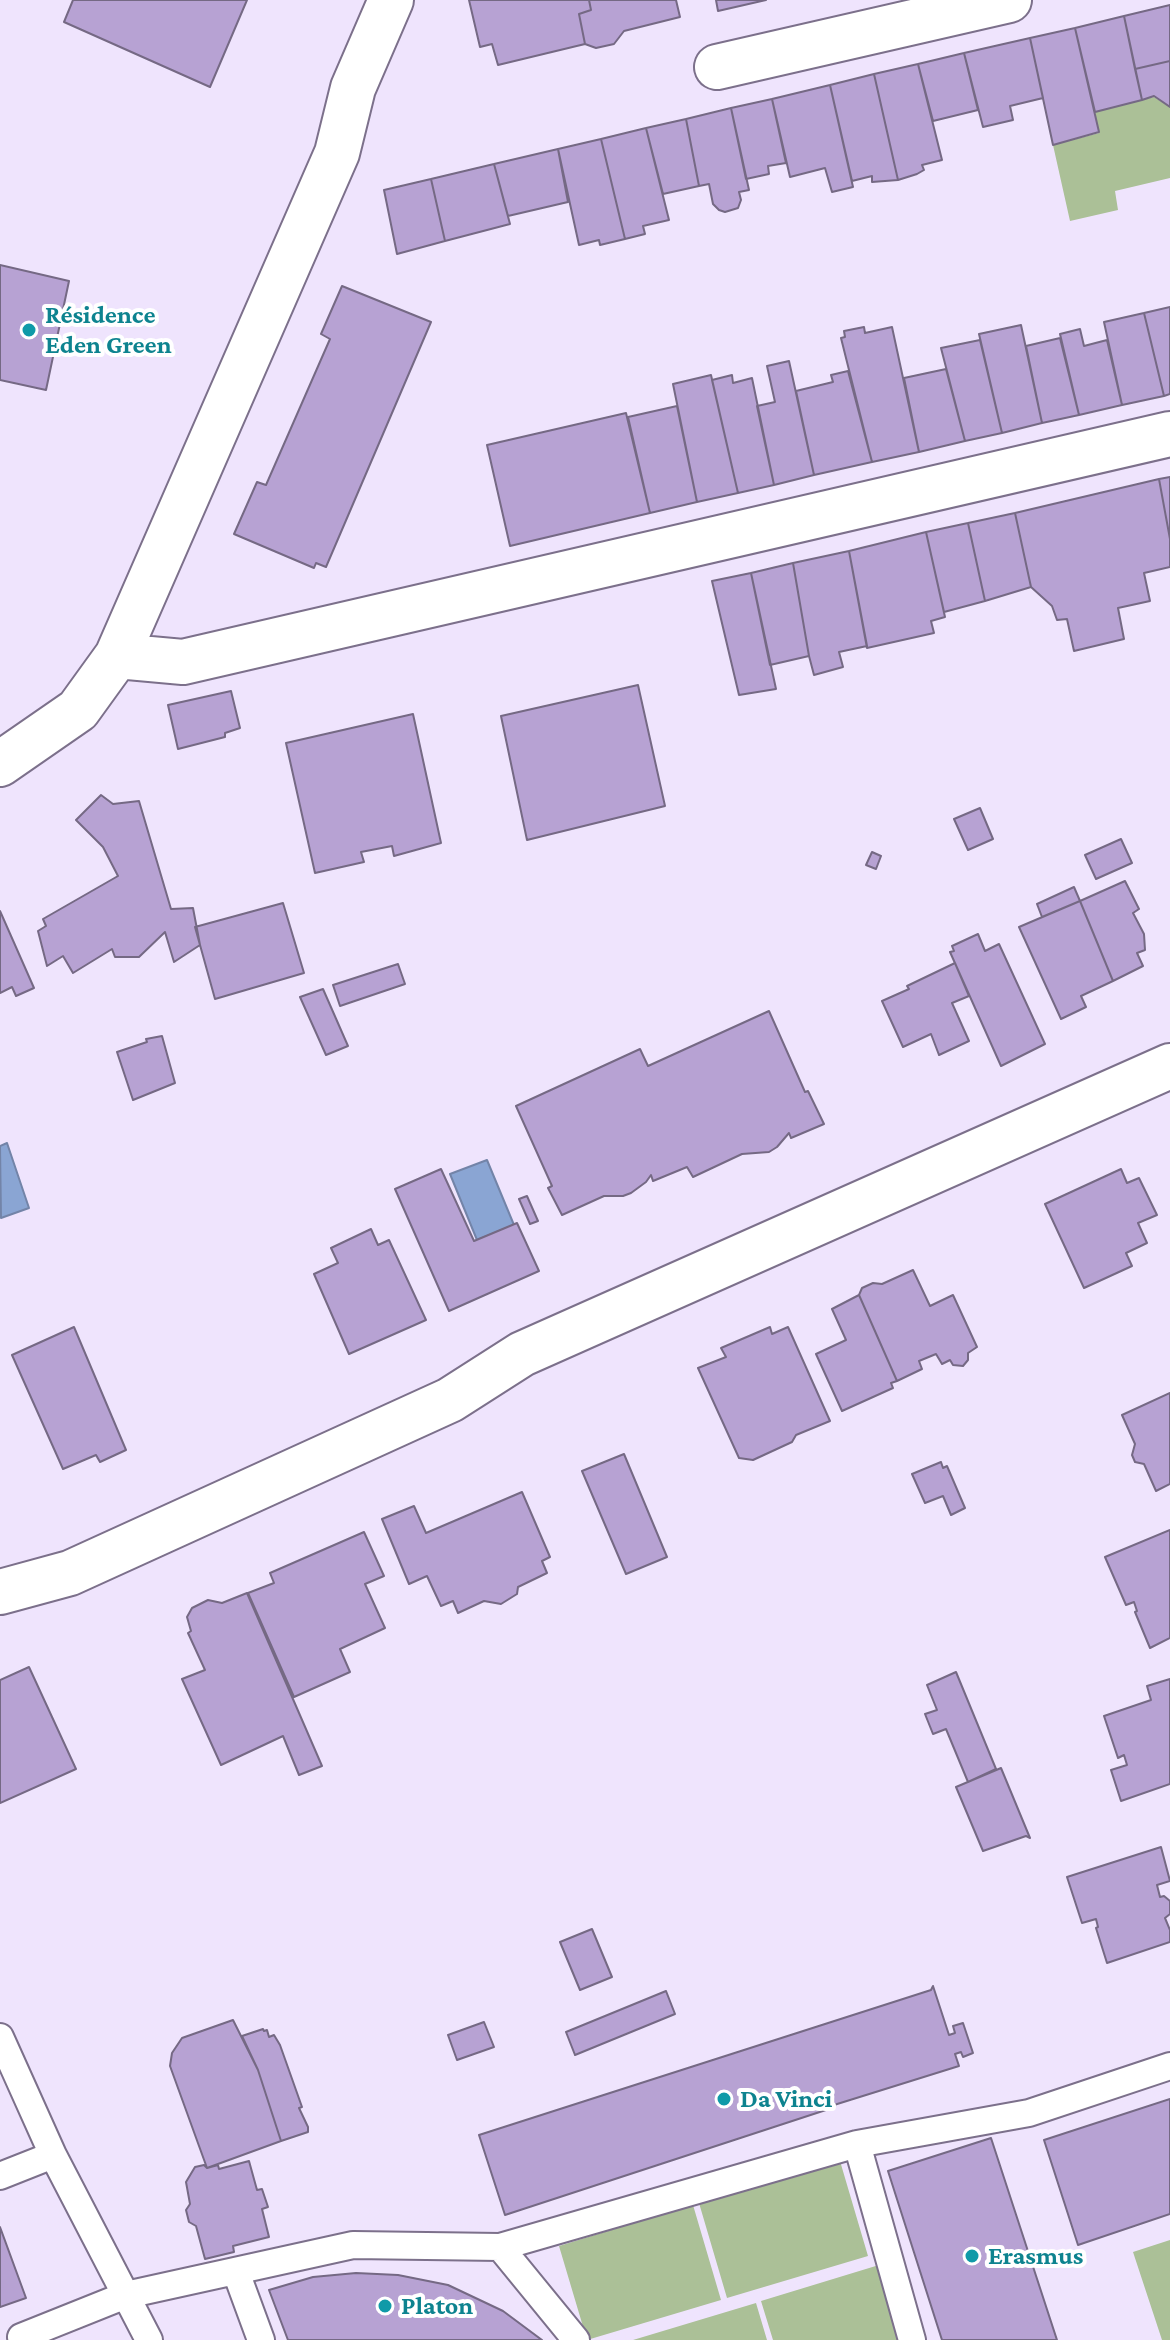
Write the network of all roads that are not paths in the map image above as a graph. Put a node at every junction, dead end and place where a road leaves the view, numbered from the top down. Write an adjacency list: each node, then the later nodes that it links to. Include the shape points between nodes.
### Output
1 (391, 0): 5 (street, via 353,88 337,153)
2 (1009, 0): 3 (street)
3 (717, 67)
4 (1170, 434): 5 (street, via 183,662)
5 (117, 656): 6 (street, via 78,710)
6 (0, 764)
7 (1170, 1066): 8 (street, via 522,1354 450,1400 70,1573)
8 (0, 1592)
9 (0, 2037): 12 (lane)
10 (1170, 2066): 11 (lane, via 1029,2113)
11 (857, 2144): 14 (lane); 21 (lane)
12 (53, 2155): 13 (lane); 16 (lane)
13 (0, 2176)
14 (500, 2247): 15 (lane, via 353,2245); 20 (lane)
15 (236, 2272): 16 (lane); 19 (lane)
16 (126, 2295): 17 (lane); 18 (lane)
17 (21, 2337)
18 (149, 2340)
19 (261, 2340)
20 (576, 2340)
21 (912, 2340)

